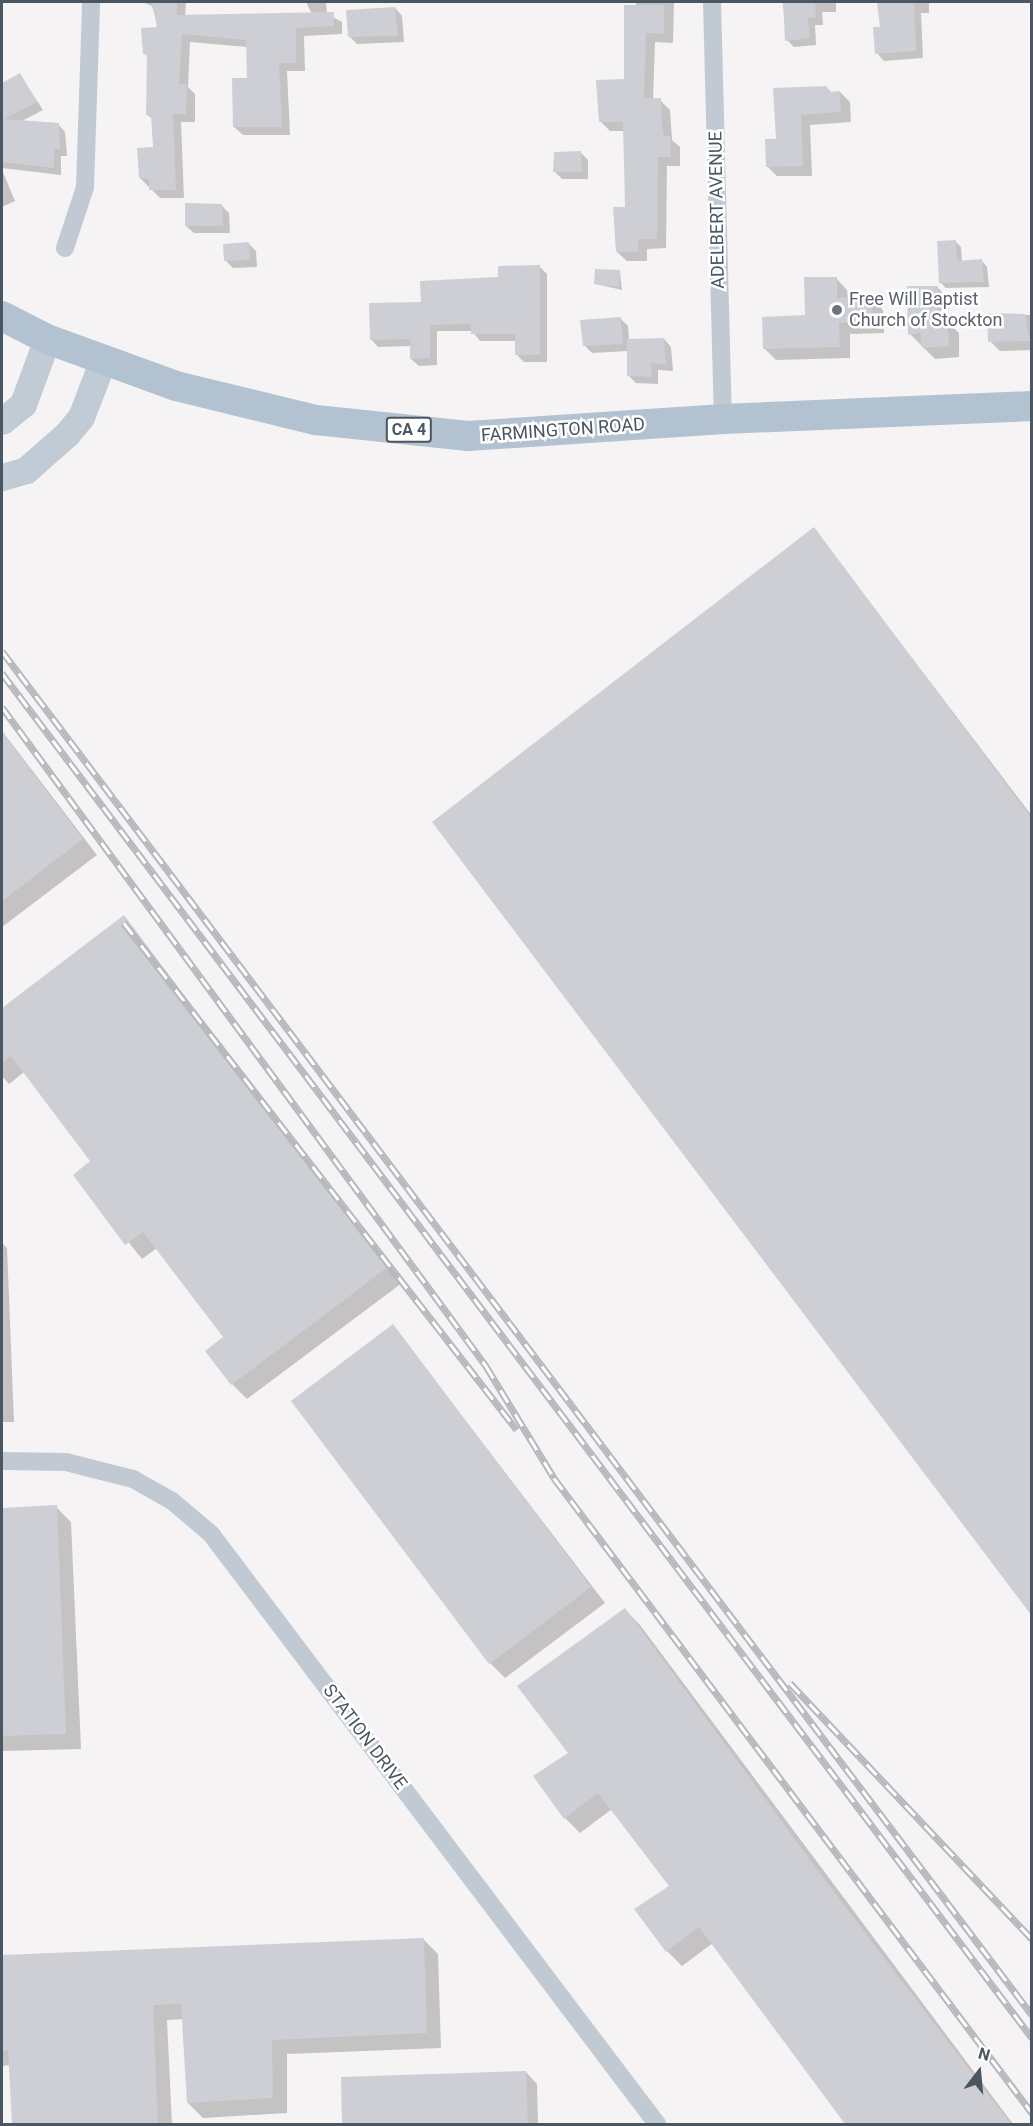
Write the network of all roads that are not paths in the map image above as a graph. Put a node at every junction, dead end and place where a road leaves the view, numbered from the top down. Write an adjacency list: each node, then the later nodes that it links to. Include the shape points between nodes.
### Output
1 (91, 2): 3 (street, via 85,187)
2 (712, 2): 8 (street, ADELBERT AVENUE)
3 (65, 248)
4 (2, 316): 5 (main road, CA 4)
5 (46, 339): 6 (main road, FARMINGTON ROAD / CA 4); 9 (main road, via 23,404)
6 (103, 360): 8 (main road, FARMINGTON ROAD / CA 4, via 145,377 316,420 468,436); 10 (main road, via 81,417 67,434 26,470)
7 (1032, 406): 8 (main road, FARMINGTON ROAD / CA 4)
8 (723, 419)
9 (2, 421)
10 (2, 477)
11 (2, 1461): 12 (street, STATION DRIVE, via 66,1462 133,1479 172,1501 211,1534)
12 (657, 2124)

